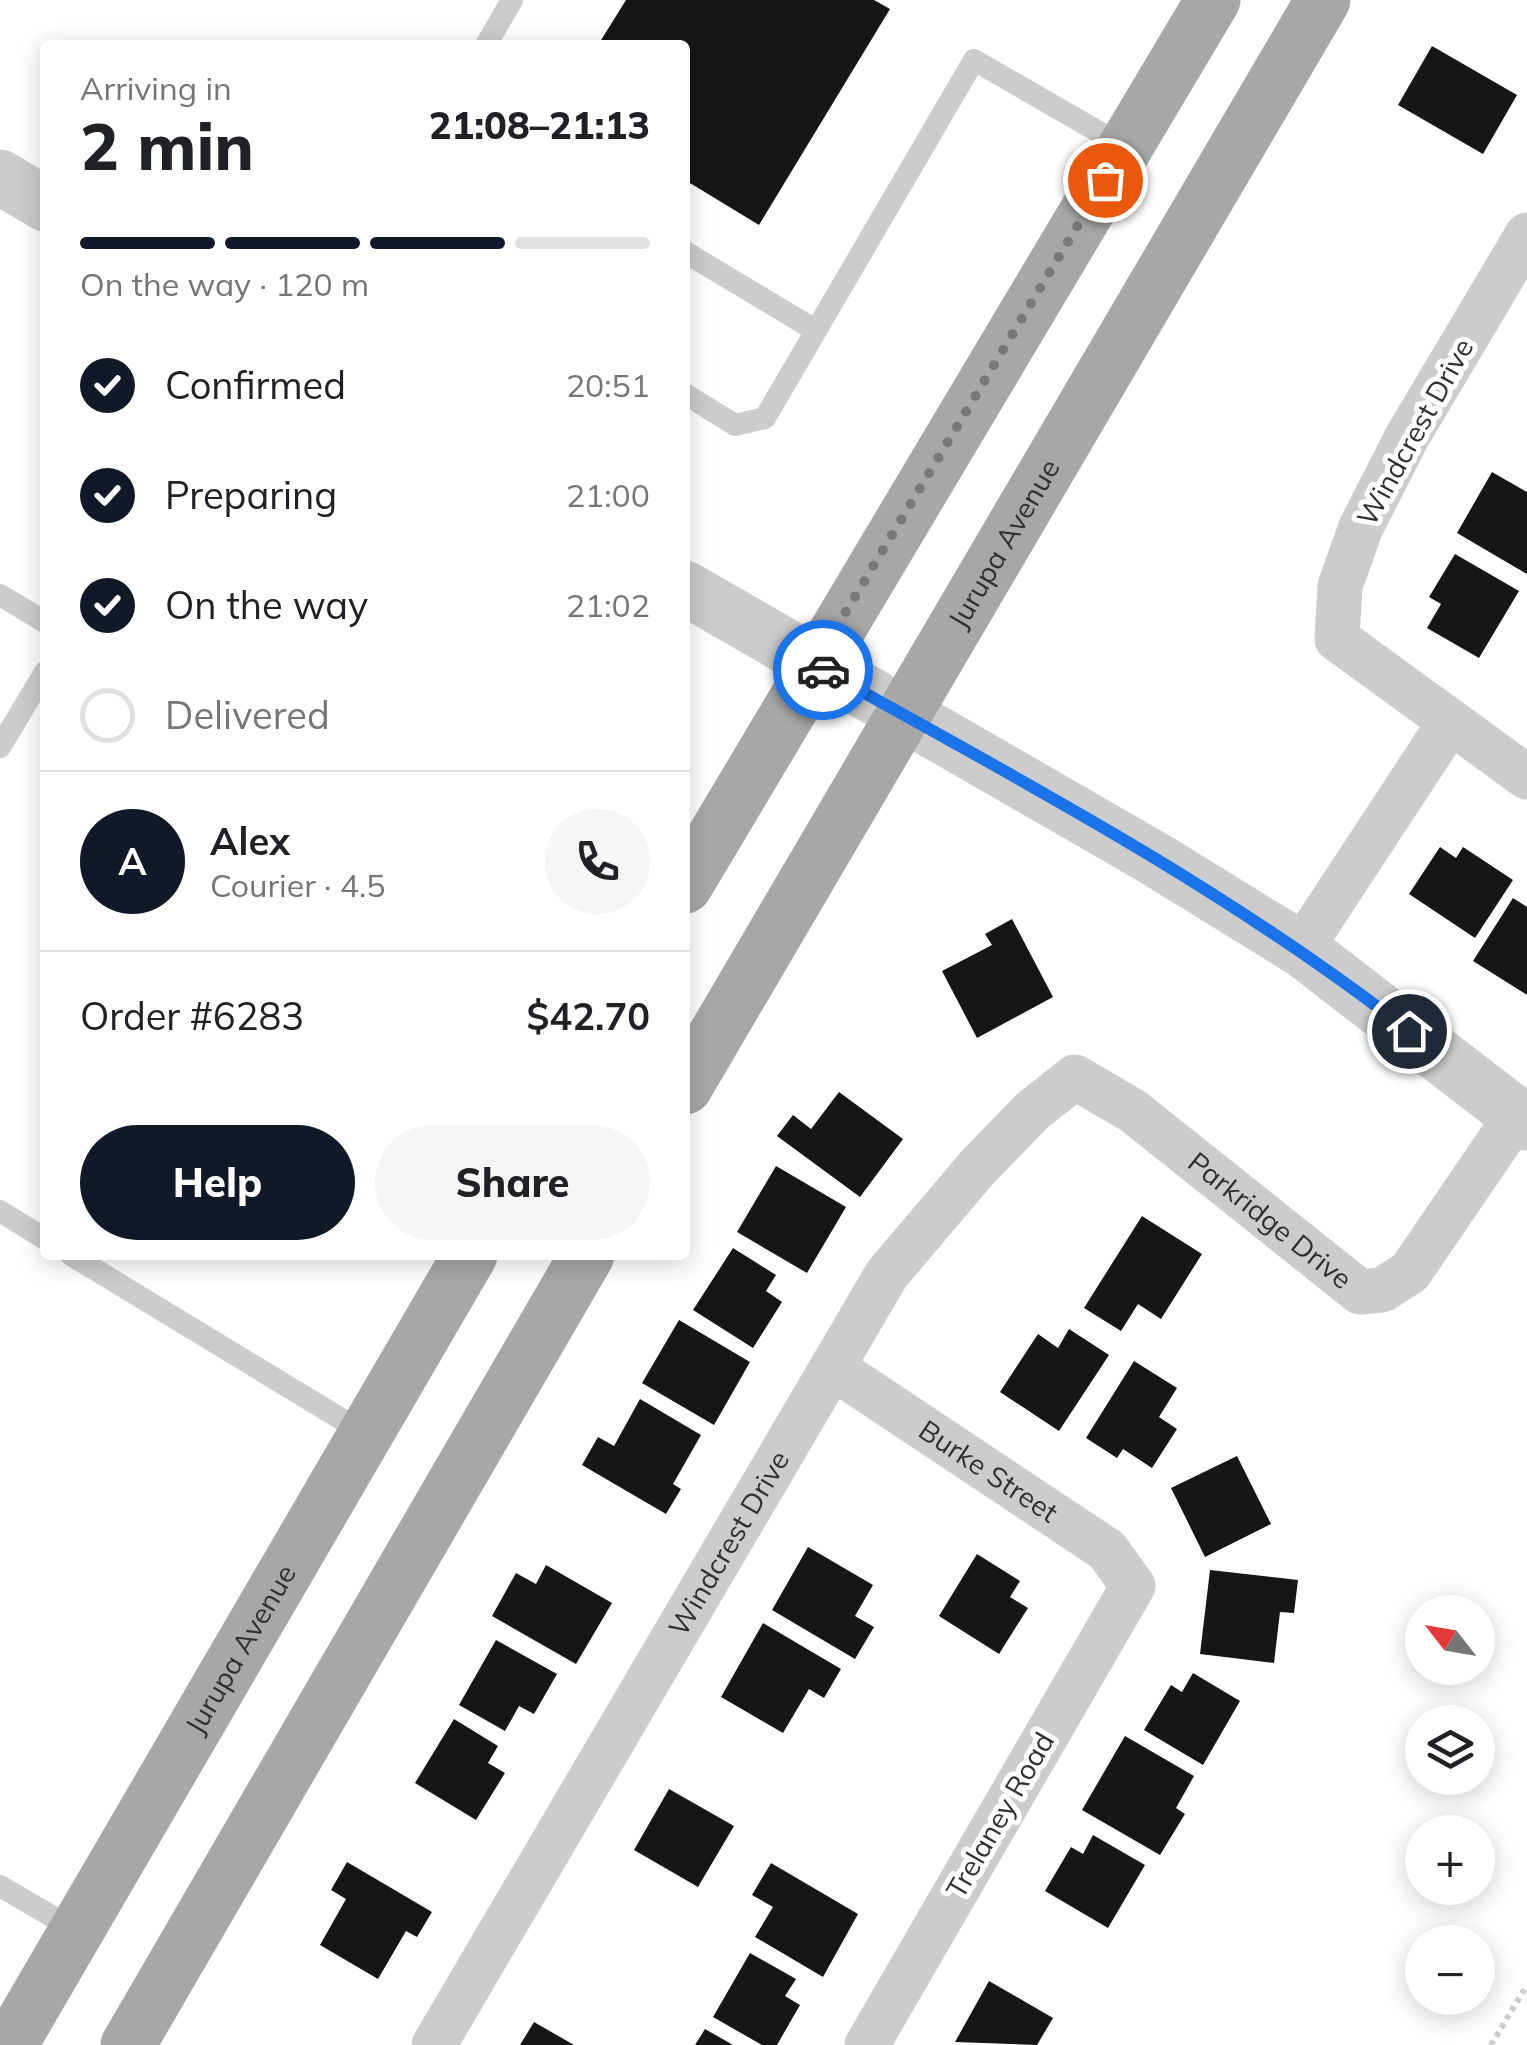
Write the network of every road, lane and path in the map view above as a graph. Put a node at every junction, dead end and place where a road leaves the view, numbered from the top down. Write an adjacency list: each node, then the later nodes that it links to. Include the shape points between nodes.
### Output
1 (512, 0): 4 (lane)
2 (1212, 0): 5 (main road)
3 (1323, 0): 17 (main road, Jurupa Avenue)
4 (489, 40)
5 (1125, 147): 10 (lane, via 974,60); 15 (main road)
6 (0, 177): 7 (street)
7 (40, 201)
8 (1527, 235): 18 (street, Windcrest Drive, via 1407,437 1361,527 1340,586 1337,640)
9 (690, 255): 10 (lane)
10 (814, 330): 11 (lane, via 765,418 735,425)
11 (690, 397)
12 (690, 591): 15 (street)
13 (0, 595): 14 (lane)
14 (40, 619)
15 (814, 665): 17 (street); 21 (main road)
16 (40, 680): 19 (lane)
17 (902, 713): 22 (street); 23 (main road, Jurupa Avenue)
18 (1450, 722): 20 (street); 22 (street)
19 (0, 747)
20 (1527, 777)
21 (690, 877)
22 (1301, 949): 25 (street)
23 (690, 1078)
24 (1075, 1078): 25 (street, Parkridge Drive, via 1145,1120 1360,1292 1382,1290 1410,1272); 31 (street, Windcrest Drive, via 1032,1111 922,1230 887,1274)
25 (1522, 1119)
26 (0, 1211): 27 (lane)
27 (40, 1236)
28 (79, 1260): 32 (lane)
29 (467, 1260): 32 (main road, Jurupa Avenue)
30 (585, 1260): 38 (main road)
31 (832, 1367): 33 (street, Burke Street, via 1107,1550); 39 (street, Windcrest Drive)
32 (366, 1434): 35 (main road, Jurupa Avenue)
33 (1133, 1586): 40 (street, Trelaney Road)
34 (0, 1886): 35 (lane)
35 (76, 1931): 37 (main road, Jurupa Avenue)
36 (1527, 1985): 41 (path)
37 (10, 2045)
38 (128, 2045)
39 (434, 2045)
40 (867, 2045)
41 (1492, 2045)

